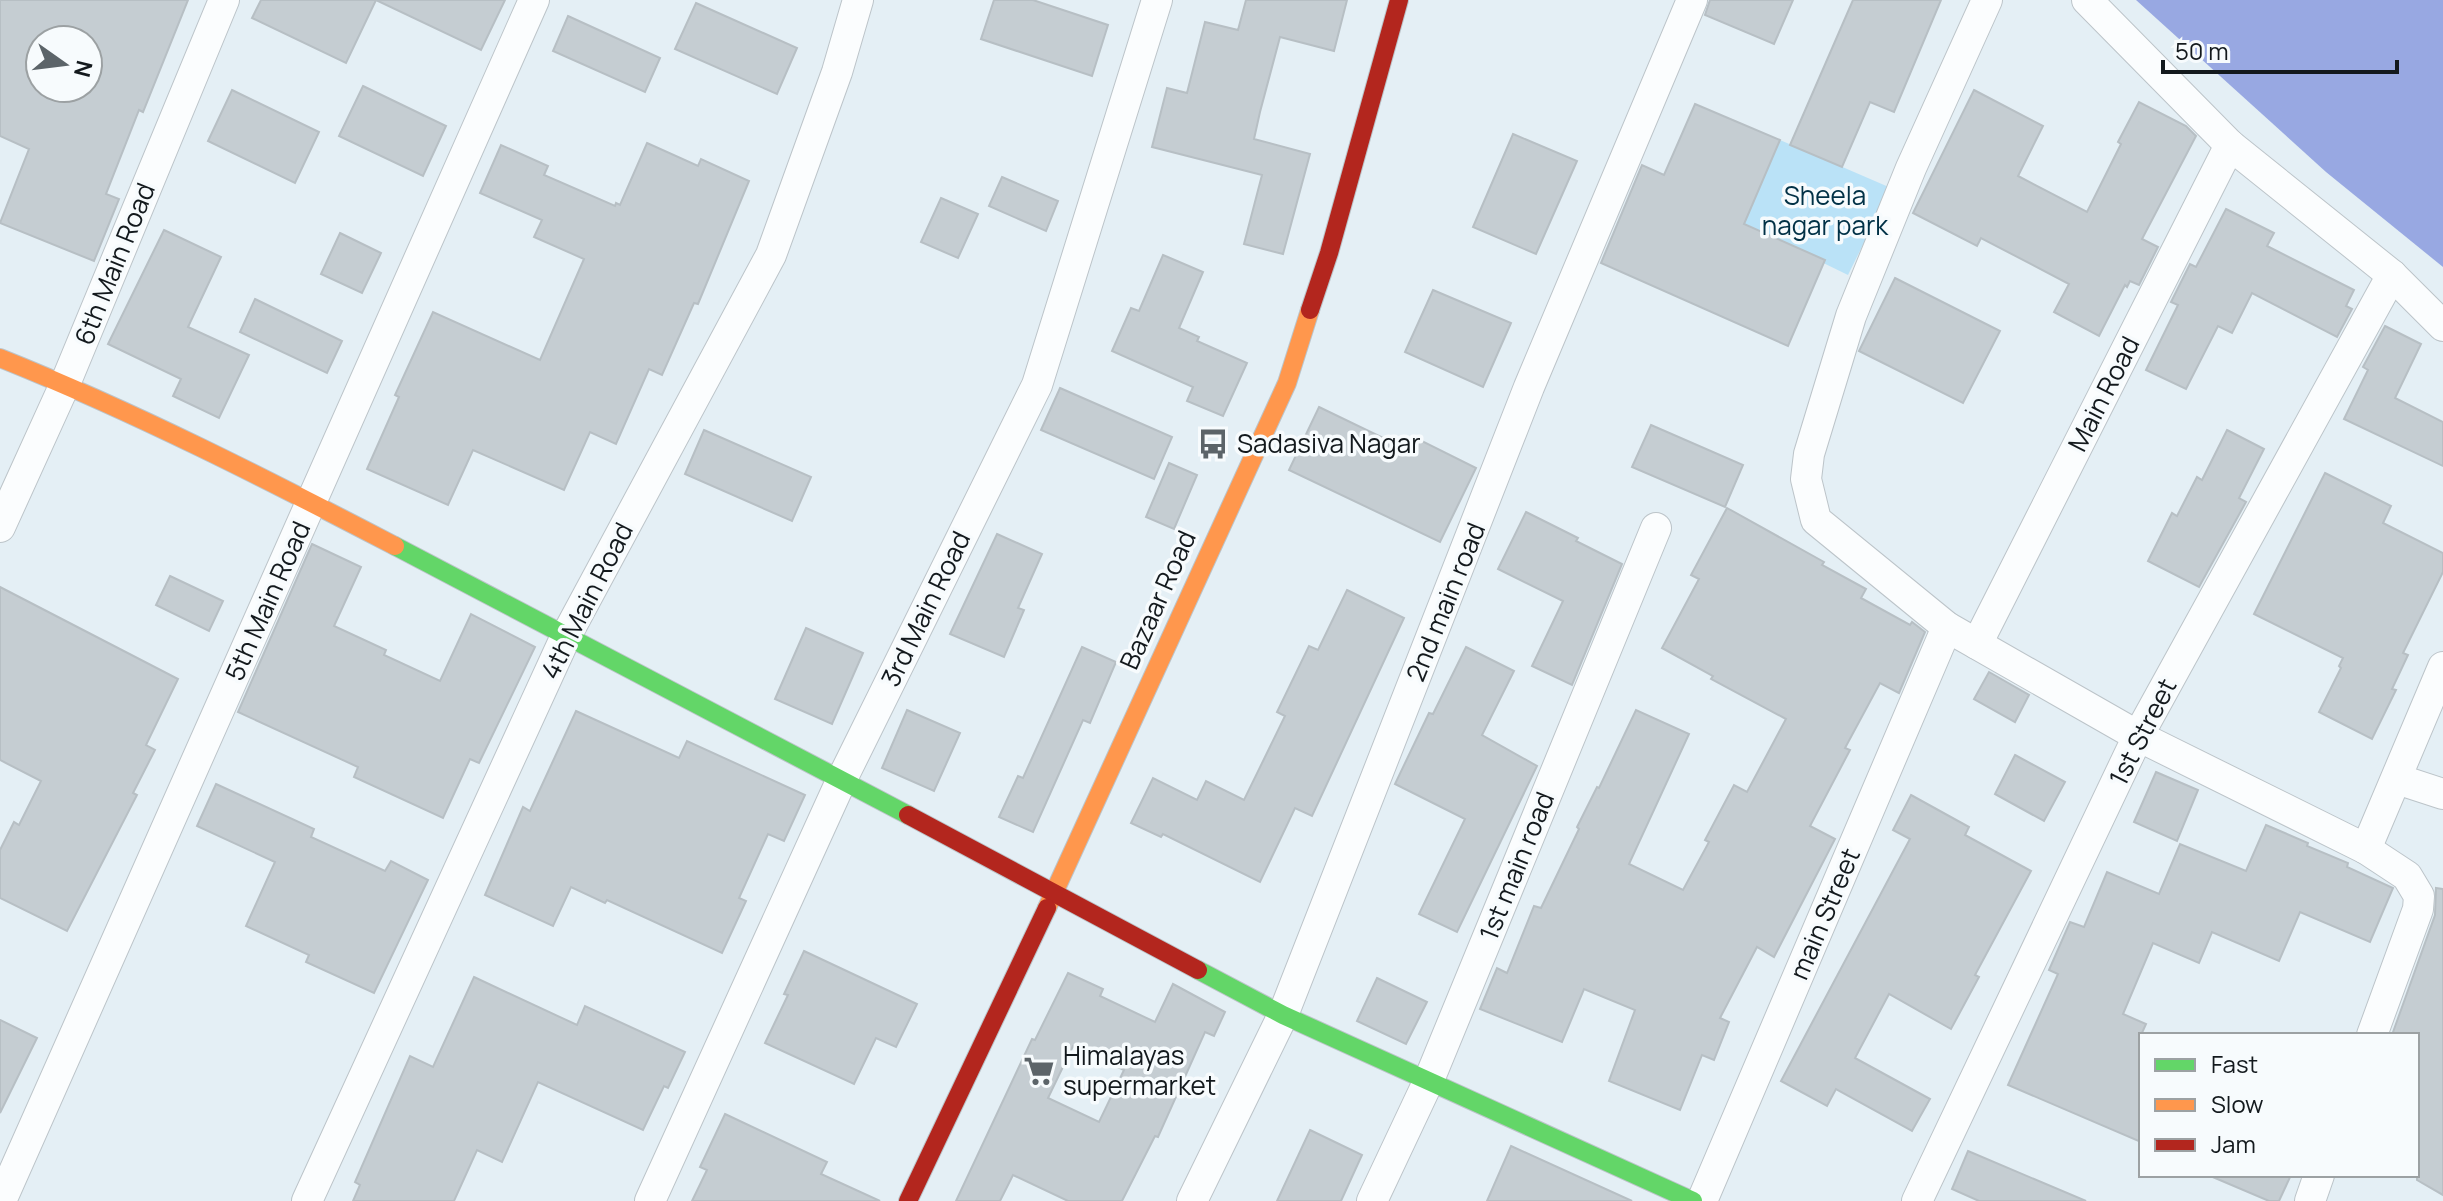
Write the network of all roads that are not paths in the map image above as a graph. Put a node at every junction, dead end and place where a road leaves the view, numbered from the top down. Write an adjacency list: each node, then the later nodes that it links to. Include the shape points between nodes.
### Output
1 (224, 0): 13 (street, 6th Main Road)
2 (534, 0): 14 (street, 5th Main Road)
3 (858, 0): 18 (street, 4th Main Road, via 771,255)
4 (1157, 0): 22 (street, 3rd Main Road, via 1037,385)
5 (1399, 0): 26 (street, Bazaar Road, via 1287,383)
6 (1692, 0): 27 (street, 2nd main road, via 1529,387)
7 (1987, 0): 17 (street, via 1851,316 1806,479 1816,520)
8 (2087, 0): 9 (street)
9 (2230, 145): 10 (street); 19 (street, Main Road)
10 (2392, 275): 11 (street); 21 (street, 1st Street)
11 (2443, 326)
12 (0, 358): 13 (street)
13 (65, 384): 14 (street); 15 (street, 6th Main Road)
14 (312, 503): 18 (street); 31 (street, 5th Main Road)
15 (0, 527)
16 (1656, 528): 29 (street, 1st main road)
17 (1947, 627): 19 (street); 38 (street, main Street)
18 (566, 636): 22 (street); 32 (street, 4th Main Road)
19 (1977, 644): 21 (street)
20 (2443, 667): 23 (street)
21 (2138, 736): 25 (street); 39 (street, 1st Street)
22 (842, 779): 26 (street); 33 (street, 3rd Main Road)
23 (2397, 779): 24 (street); 25 (street)
24 (2443, 794)
25 (2366, 849): 28 (street, via 2407,876 2419,896)
26 (1053, 894): 27 (street); 34 (street, Bazaar Road)
27 (1283, 1015): 29 (street); 35 (street, 2nd main road)
28 (2373, 1033)
29 (1429, 1080): 36 (street, 1st main road); 37 (street)
30 (2318, 1177): 40 (street)
31 (1, 1201)
32 (307, 1201)
33 (650, 1201)
34 (908, 1201)
35 (1192, 1201)
36 (1372, 1201)
37 (1693, 1201)
38 (1702, 1201)
39 (1917, 1201)
40 (2310, 1201)

